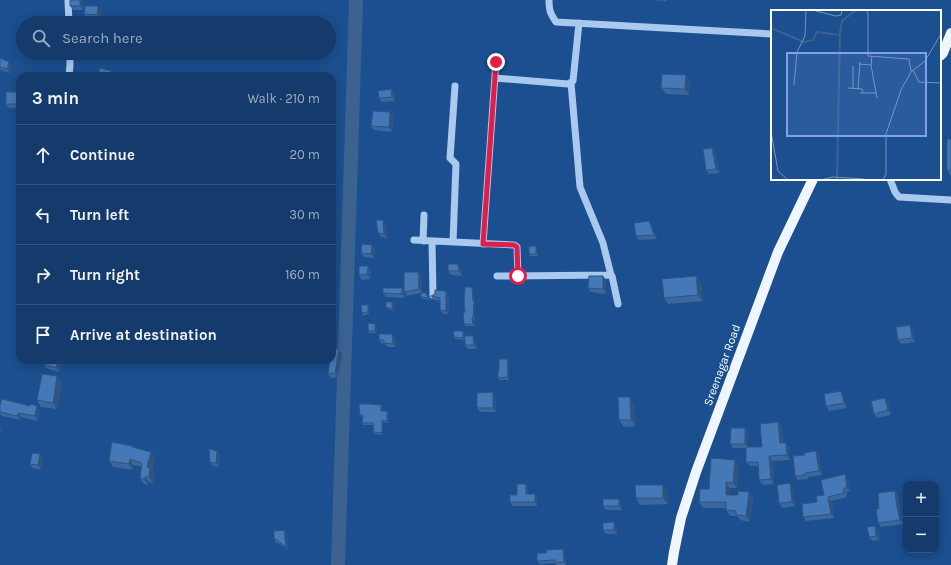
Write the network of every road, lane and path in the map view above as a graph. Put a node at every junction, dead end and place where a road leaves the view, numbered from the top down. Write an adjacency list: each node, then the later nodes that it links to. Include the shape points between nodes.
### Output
1 (68, 0): 3 (street)
2 (549, 0): 4 (street, via 550,14 556,22)
3 (69, 16)
4 (579, 23): 6 (street); 12 (street)
5 (951, 33): 7 (main road)
6 (771, 34)
7 (941, 55)
8 (70, 60): 10 (street)
9 (496, 62): 11 (street)
10 (69, 72)
11 (496, 78): 12 (street); 22 (street)
12 (571, 84): 23 (street, via 580,187 603,243)
13 (455, 86): 21 (street, via 450,158 456,164)
14 (813, 180): 28 (main road, Sreenagar Road, via 778,252 696,472 681,518)
15 (890, 180): 16 (street, via 899,197)
16 (951, 200)
17 (424, 215): 19 (street)
18 (414, 240): 19 (street)
19 (423, 241): 20 (street)
20 (432, 241): 21 (street); 26 (street)
21 (452, 242): 22 (street)
22 (483, 244): 25 (street, via 517,247)
23 (611, 275): 25 (street); 27 (street)
24 (496, 276): 25 (street)
25 (518, 276)
26 (433, 295)
27 (618, 304)
28 (672, 565)

